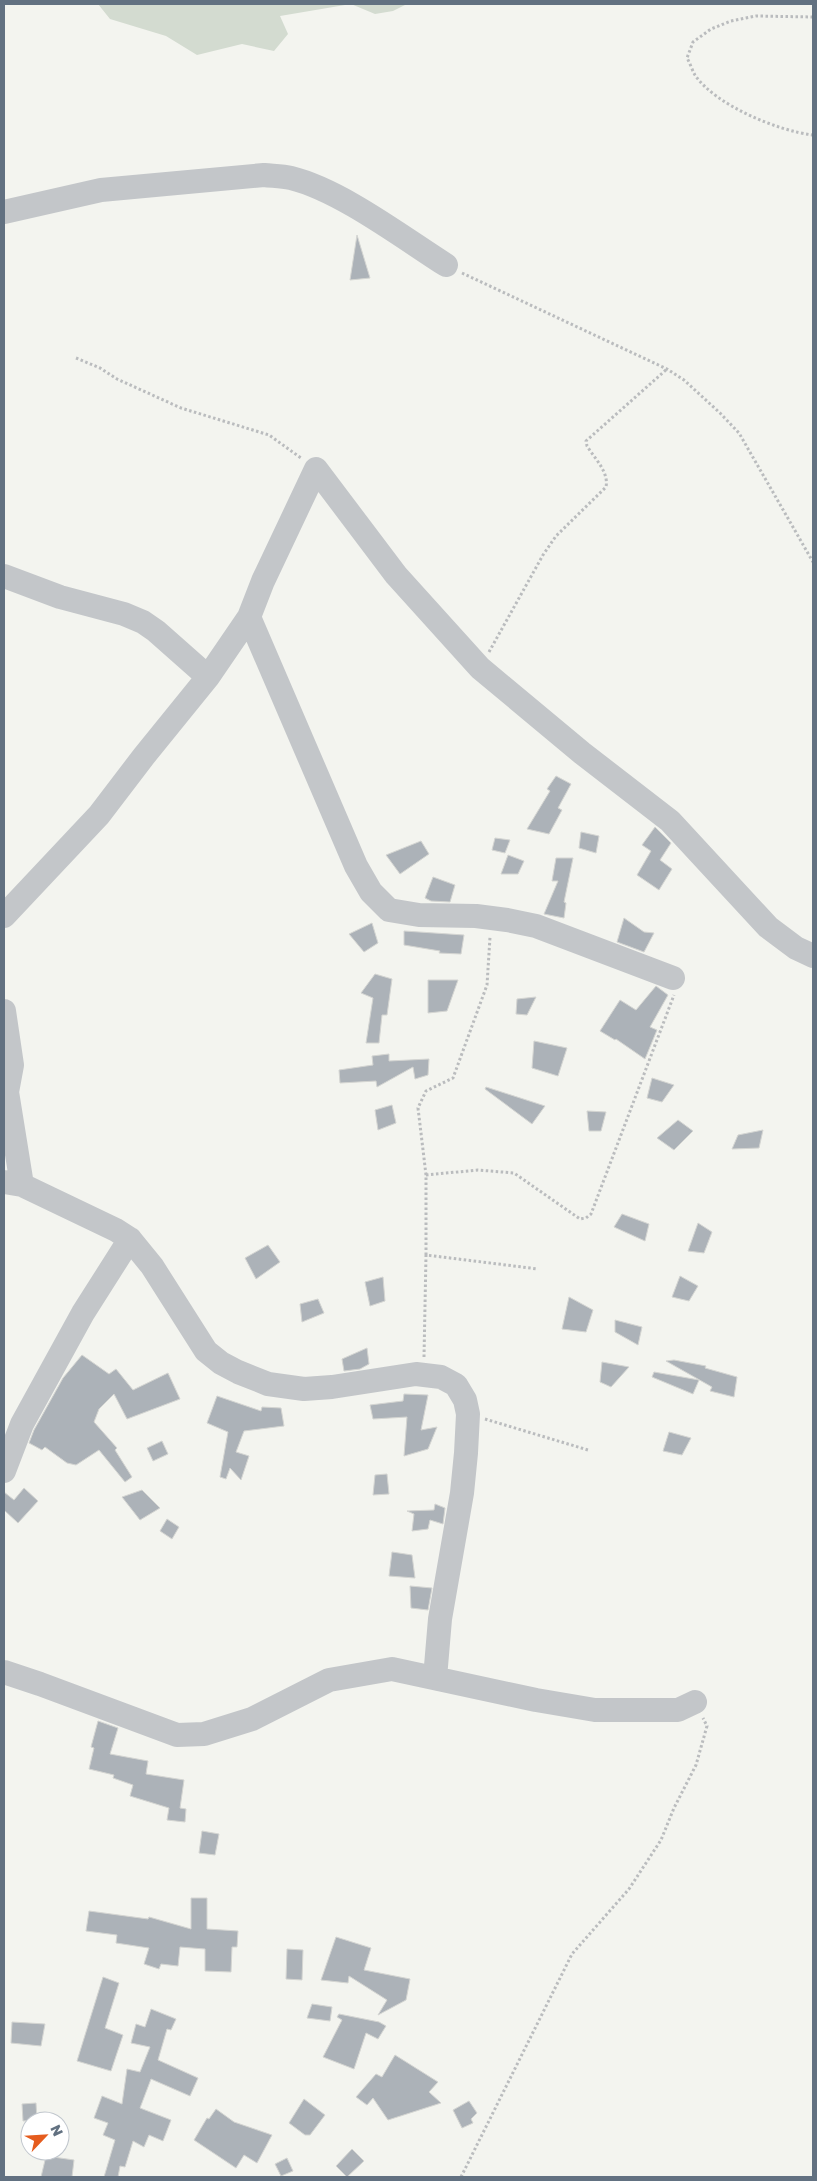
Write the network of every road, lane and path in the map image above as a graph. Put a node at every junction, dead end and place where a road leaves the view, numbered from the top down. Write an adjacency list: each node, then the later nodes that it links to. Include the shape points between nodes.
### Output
1 (813, 18): 2 (path, via 756,16 730,21 693,42 687,58 695,76 721,100 760,120)
2 (813, 135)
3 (4, 212): 4 (street, via 101,190 264,175 290,178 356,207)
4 (446, 265): 6 (path)
5 (76, 358): 7 (path, via 181,408 269,436)
6 (667, 369): 8 (path, via 684,380 739,433); 11 (path, via 586,441 586,446 608,479 606,487 556,536)
7 (316, 469): 10 (street); 11 (street, via 396,575)
8 (813, 562)
9 (4, 576): 12 (street, via 143,622)
10 (248, 618): 12 (street); 14 (street, via 356,866 372,892 389,910 420,915)
11 (480, 668): 15 (street, via 670,821 768,927)
12 (208, 677): 13 (street, via 99,815)
13 (4, 916)
14 (491, 918): 16 (street, via 536,926); 18 (path, via 487,986 453,1078 426,1091 418,1108)
15 (813, 956)
16 (673, 978): 18 (path, via 675,994 591,1214 586,1218 580,1219 514,1173 471,1170)
17 (4, 1011): 19 (street, via 12,1065 7,1092)
18 (426, 1175): 21 (path)
19 (13, 1184): 20 (street, via 116,1230)
20 (130, 1240): 23 (street, via 152,1266 206,1352 238,1372 268,1384 304,1389); 26 (street, via 83,1313 22,1424)
21 (426, 1255): 22 (path); 23 (path)
22 (538, 1269)
23 (424, 1375): 24 (street, via 456,1385 465,1400)
24 (468, 1414): 25 (path); 28 (street, via 462,1493 440,1619)
25 (588, 1450)
26 (4, 1471)
27 (4, 1672): 28 (street, via 177,1735 204,1734 252,1719 329,1680 392,1669)
28 (435, 1678): 29 (street, via 595,1710 678,1710)
29 (694, 1702): 30 (path, via 708,1726 696,1765 661,1840 629,1889 572,1954)
30 (461, 2177)

